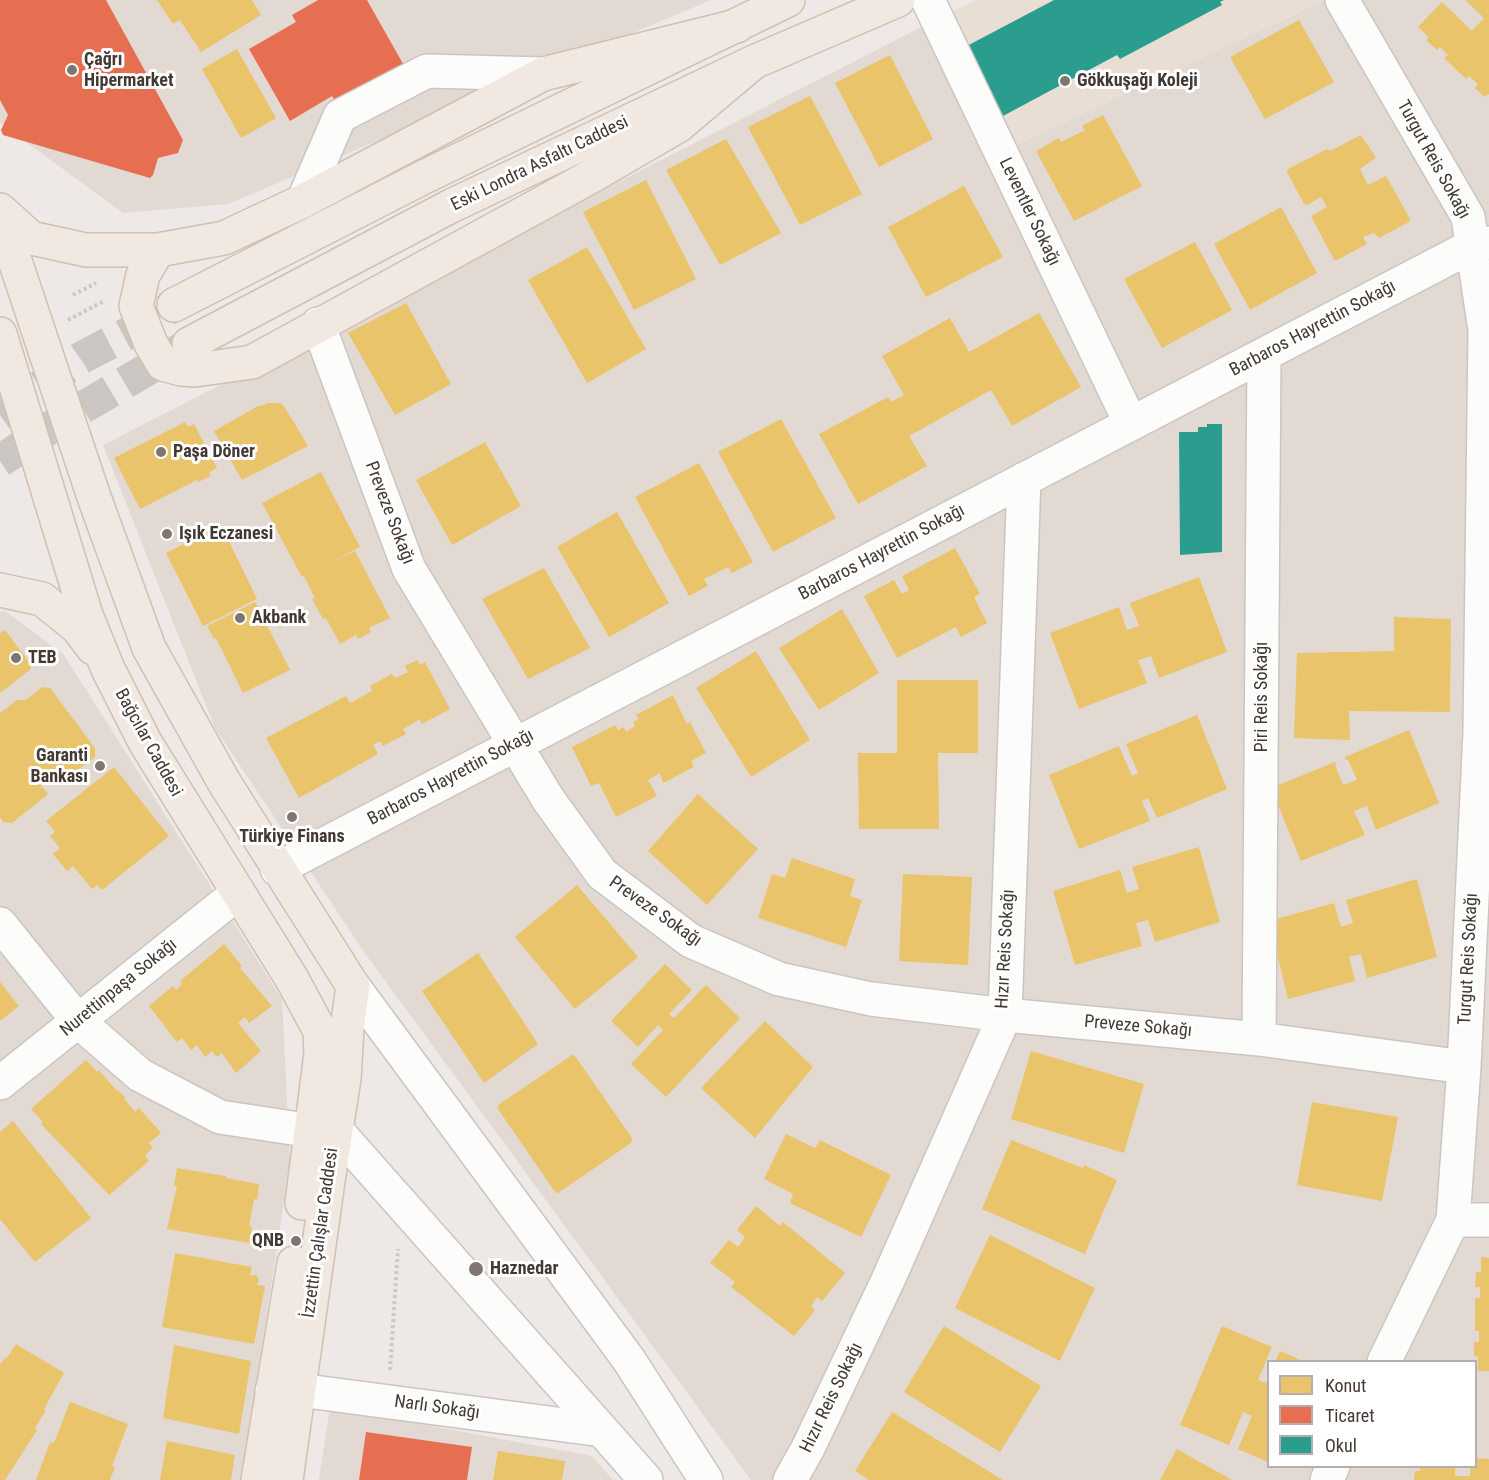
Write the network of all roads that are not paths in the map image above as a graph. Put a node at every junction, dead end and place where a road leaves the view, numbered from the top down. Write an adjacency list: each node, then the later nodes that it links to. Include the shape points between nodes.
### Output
1 (788, 0): 5 (main road)
2 (898, 0): 6 (main road, Eski Londra Asfaltı Caddesi)
3 (927, 0): 18 (street, Leventler Sokağı)
4 (1342, 0): 11 (street, Turgut Reis Sokağı)
5 (737, 26): 7 (main road); 13 (main road, via 424,177)
6 (754, 62): 14 (main road, via 678,126); 16 (main road, Eski Londra Asfaltı Caddesi, via 451,206)
7 (543, 74): 8 (main road); 8 (street, via 427,71 340,116)
8 (303, 201): 12 (main road, via 224,238)
9 (0, 210): 12 (main road, via 31,238 86,250)
10 (0, 230): 24 (main road, via 11,249 149,648)
11 (1481, 244): 17 (street, Barbaros Hayrettin Sokağı); 23 (street, Turgut Reis Sokağı, via 1485,330)
12 (158, 250): 14 (main road, via 143,275 136,306 163,364 195,370 252,362)
13 (174, 305)
14 (318, 324): 22 (street, Preveze Sokağı, via 409,569)
15 (0, 334): 21 (main road, Bağcılar Caddesi, via 86,615)
16 (189, 344)
17 (1264, 355): 18 (street, Barbaros Hayrettin Sokağı); 30 (street, Piri Reis Sokağı)
18 (1131, 424): 19 (street, Barbaros Hayrettin Sokağı)
19 (1024, 479): 22 (street, Barbaros Hayrettin Sokağı); 28 (street, Hızır Reis Sokağı)
20 (0, 590): 21 (main road, via 42,599 77,627)
21 (108, 669): 25 (main road, Bağcılar Caddesi, via 145,742)
22 (515, 745): 24 (street, Barbaros Hayrettin Sokağı); 28 (street, Preveze Sokağı, via 548,799 603,874 691,941 779,979 872,999)
23 (1482, 845): 31 (street, Turgut Reis Sokağı)
24 (278, 869): 27 (main road)
25 (237, 893): 29 (street, Nurettinpaşa Sokağı); 33 (main road, Bağcılar Caddesi, via 320,1031)
26 (0, 924): 29 (street)
27 (353, 986): 33 (main road, İzzettin Çalışlar Caddesi, via 344,1079); 42 (street, via 629,1360)
28 (1005, 1015): 30 (street, Preveze Sokağı); 43 (street, Hızır Reis Sokağı, via 888,1280)
29 (78, 1021): 32 (street, Nurettinpaşa Sokağı); 33 (street, via 140,1075 220,1117)
30 (1259, 1039): 31 (street, Preveze Sokağı)
31 (1464, 1066): 34 (street, Turgut Reis Sokağı)
32 (0, 1083)
33 (324, 1131): 37 (main road, İzzettin Çalışlar Caddesi, via 290,1288); 38 (street)
34 (1453, 1220): 35 (street); 36 (street, Turgut Reis Sokağı)
35 (1489, 1220)
36 (1385, 1360)
37 (285, 1390): 38 (street, Narlı Sokağı); 39 (main road, İzzettin Çalışlar Caddesi); 40 (main road, İzzettin Çalışlar Caddesi)
38 (602, 1430): 41 (street)
39 (258, 1480)
40 (286, 1480)
41 (646, 1480)
42 (706, 1480)
43 (790, 1480)

